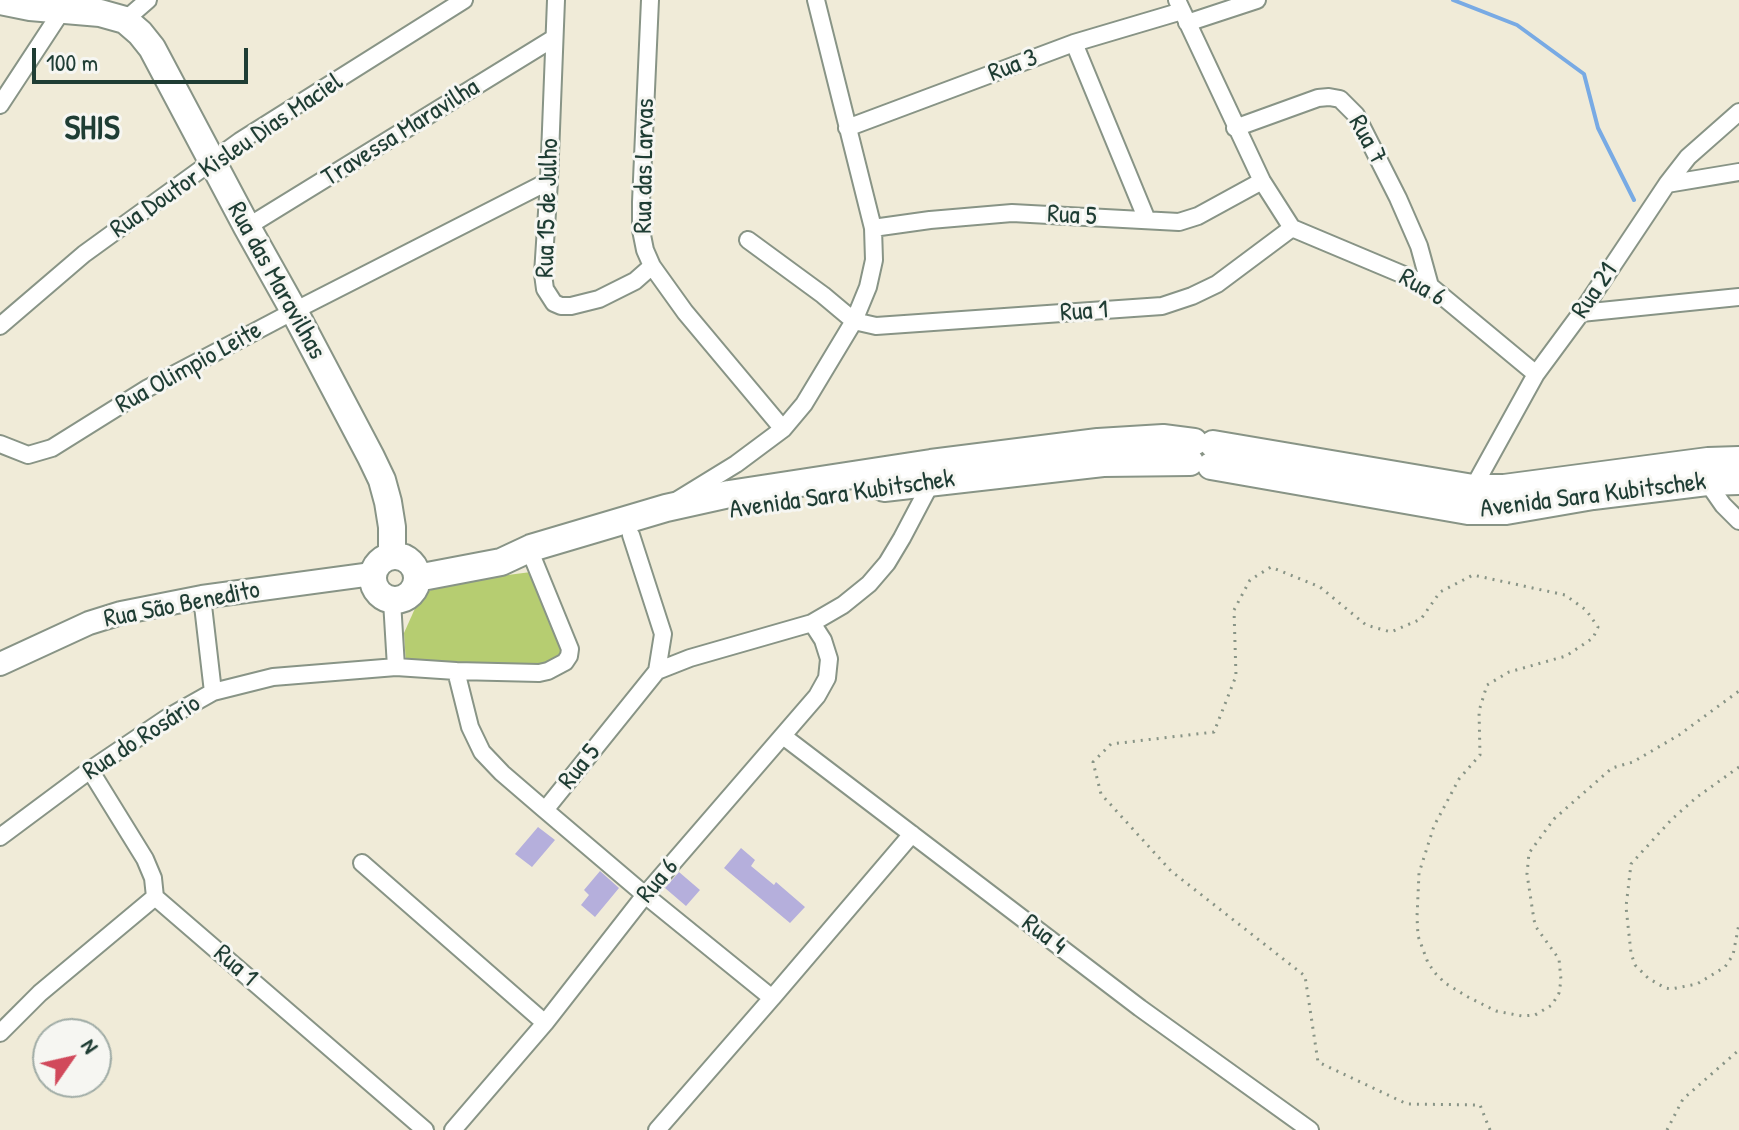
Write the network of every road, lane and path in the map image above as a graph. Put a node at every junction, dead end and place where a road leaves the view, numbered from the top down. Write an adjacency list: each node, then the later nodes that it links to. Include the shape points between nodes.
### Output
1 (148, 0): 10 (street)
2 (464, 0): 17 (street, Rua Doutor Kisleu Dias Maciel)
3 (556, 0): 11 (street, Rua 15 de Julho)
4 (650, 0): 27 (street, Rua das Larvas, via 641,216)
5 (816, 0): 15 (street)
6 (1257, 0): 9 (street, Rua 3)
7 (0, 1): 8 (main road, via 30,7)
8 (62, 4): 10 (main road); 13 (street)
9 (1182, 11): 12 (street, Rua 3); 16 (street)
10 (125, 20): 17 (main road, Rua das Maravilhas, via 152,48)
11 (554, 38): 19 (street, Rua 15 de Julho); 23 (street, Travessa Maravilha)
12 (1074, 43): 15 (street, Rua 3); 22 (street)
13 (0, 105)
14 (1739, 112): 21 (street, Rua 21, via 1688,157)
15 (847, 128): 24 (street)
16 (1235, 128): 20 (street); 28 (street, Rua 7, via 1318,98 1340,99 1356,115 1398,198)
17 (212, 161): 23 (main road, Rua das Maravilhas); 33 (street, Rua Doutor Kisleu Dias Maciel, via 84,254)
18 (1739, 172): 21 (street)
19 (549, 181): 27 (street, Rua 15 de Julho, via 543,274 554,303 571,306 599,299); 30 (street, Rua Olimpio Leite)
20 (1262, 181): 22 (street, Rua 5, via 1198,216 1179,222); 25 (street)
21 (1667, 184): 31 (street, Rua 21)
22 (1147, 220): 24 (street, Rua 5, via 1012,213)
23 (247, 227): 30 (main road, Rua das Maravilhas)
24 (873, 228): 32 (street, via 874,260)
25 (1292, 228): 28 (street, Rua 6); 32 (street, Rua 1, via 1217,284 1162,306 876,326)
26 (748, 240): 32 (street)
27 (652, 266): 35 (street, Rua das Larvas)
28 (1430, 286): 34 (street, Rua 6)
29 (1739, 297): 31 (street)
30 (294, 311): 36 (street, Rua Olimpio Leite, via 148,388 52,448 28,455); 48 (main road, Rua das Maravilhas, via 382,480 392,527)
31 (1581, 313): 34 (street, Rua 21)
32 (854, 321): 35 (street)
33 (0, 326)
34 (1536, 374): 42 (street, Rua 21)
35 (783, 429): 43 (street)
36 (0, 444)
37 (1202, 453): 39 (main road, Avenida Sara Kubitschek); 41 (main road, Avenida Sara Kubitschek, via 1468,511 1506,511); 42 (main road, Avenida Sara Kubitschek); 43 (main road, Avenida Sara Kubitschek, via 1163,438 1130,439 931,463)
38 (1739, 460): 42 (main road, Avenida Sara Kubitschek)
39 (932, 481): 45 (main road, Avenida Sara Kubitschek); 52 (street, Rua 5, via 887,563 843,605)
40 (1739, 481): 41 (main road, Avenida Sara Kubitschek)
41 (1707, 482): 44 (street)
42 (1473, 488)
43 (666, 508): 45 (main road, Avenida Sara Kubitschek)
44 (1739, 521)
45 (628, 527): 46 (main road, Avenida Sara Kubitschek); 47 (main road, via 531,548); 53 (street)
46 (534, 561): 47 (main road, Avenida Sara Kubitschek); 57 (street, via 570,649 565,662 539,673)
47 (501, 562): 49 (main road)
48 (382, 565): 49 (main road, via 406,559); 50 (street, Rua São Benedito); 51 (main road, via 372,581 379,595)
49 (417, 578): 51 (main road, via 410,595)
50 (202, 597): 55 (street, Rua São Benedito, via 89,623); 60 (street)
51 (392, 601): 56 (street)
52 (812, 623): 54 (street, Rua 5); 61 (street, Rua 6, via 829,659 827,678)
53 (663, 634): 54 (street); 58 (street)
54 (690, 658): 58 (street, Rua 5)
55 (0, 664)
56 (396, 667): 57 (street, Rua do Rosário); 60 (street, Rua do Rosário, via 273,677)
57 (456, 671): 64 (street, via 482,752)
58 (657, 671): 64 (street, Rua 5)
59 (1739, 691): 79 (path, via 1679,735 1612,768 1554,819 1529,853 1534,920 1559,959 1561,980 1552,1005 1535,1015 1496,1011 1436,974 1418,936 1419,873 1434,826 1459,779 1480,755 1479,711 1487,685 1509,672 1566,656 1593,638 1598,627 1565,595 1473,575 1440,592 1421,619 1391,632 1366,625 1320,587 1271,567 1250,580 1234,610 1236,676 1214,732 1111,744 1093,762 1101,794 1171,871 1305,976 1318,1062 1407,1104 1480,1105)
60 (213, 692): 63 (street, Rua do Rosário)
61 (783, 736): 65 (street, Rua 4); 68 (street, Rua 6)
62 (1739, 767): 70 (path, via 1672,819 1631,864 1626,907 1635,965 1671,989 1697,984 1725,967)
63 (90, 770): 66 (street, Rua do Rosário); 69 (street, via 145,859)
64 (545, 810): 68 (street, Rua 5)
65 (912, 834): 71 (street); 78 (street, Rua 4)
66 (0, 837)
67 (362, 863): 72 (street)
68 (645, 895): 71 (street, Rua 5); 72 (street, Rua 6)
69 (155, 897): 73 (street); 75 (street, Rua 1)
70 (1739, 924)
71 (772, 998): 77 (street)
72 (545, 1023): 76 (street, Rua 6)
73 (0, 1033)
74 (1739, 1050): 80 (path, via 1683,1099)
75 (425, 1130)
76 (453, 1130)
77 (657, 1130)
78 (1310, 1130)
79 (1490, 1130)
80 (1667, 1130)

